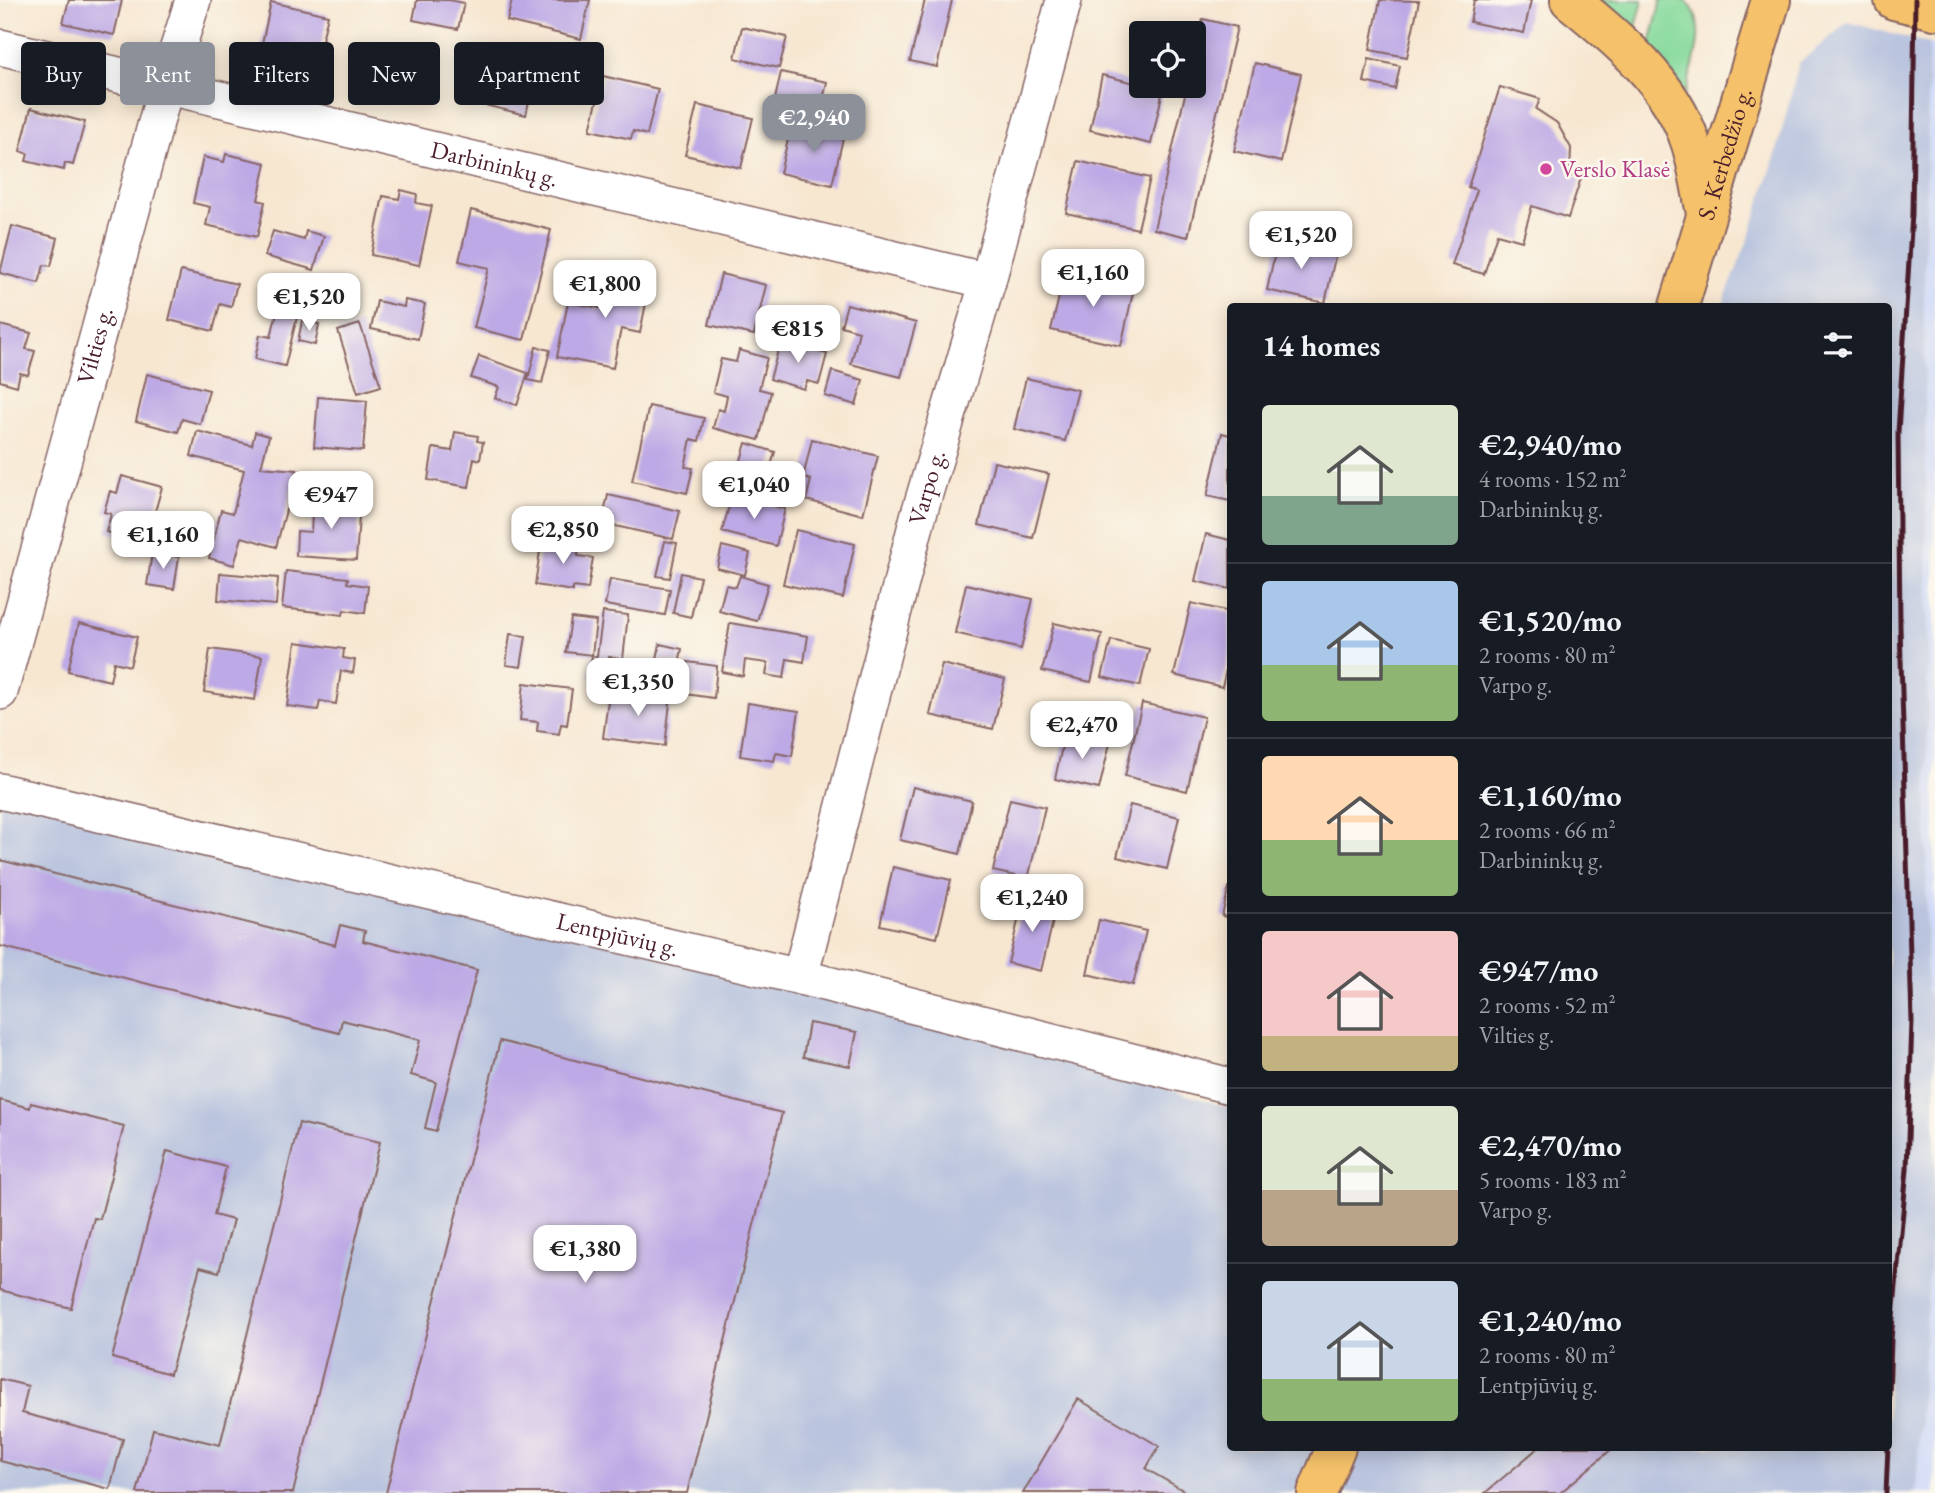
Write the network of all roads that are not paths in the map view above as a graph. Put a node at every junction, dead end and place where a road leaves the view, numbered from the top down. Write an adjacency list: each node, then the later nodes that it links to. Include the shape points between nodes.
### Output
1 (193, 0): 7 (street, Vilties g.)
2 (1064, 0): 13 (street, Varpo g.)
3 (1570, 0): 12 (main road, via 1606,29 1666,95 1691,144)
4 (1770, 0): 12 (main road, S. Kerbedžio g.)
5 (1894, 0): 6 (main road)
6 (1935, 10)
7 (180, 42)
8 (0, 47): 9 (street, Darbininkų g.)
9 (120, 75)
10 (215, 98): 13 (street, Darbininkų g.)
11 (161, 105): 15 (street, Vilties g.)
12 (1707, 215): 14 (main road, S. Kerbedžio g.)
13 (988, 281): 17 (street, Varpo g., via 918,517)
14 (1680, 303)
15 (0, 692)
16 (0, 791): 17 (street, Lentpjūvių g.)
17 (800, 978): 18 (street, Lentpjūvių g.)
18 (1227, 1085)
19 (1334, 1451): 20 (main road)
20 (1317, 1493)

